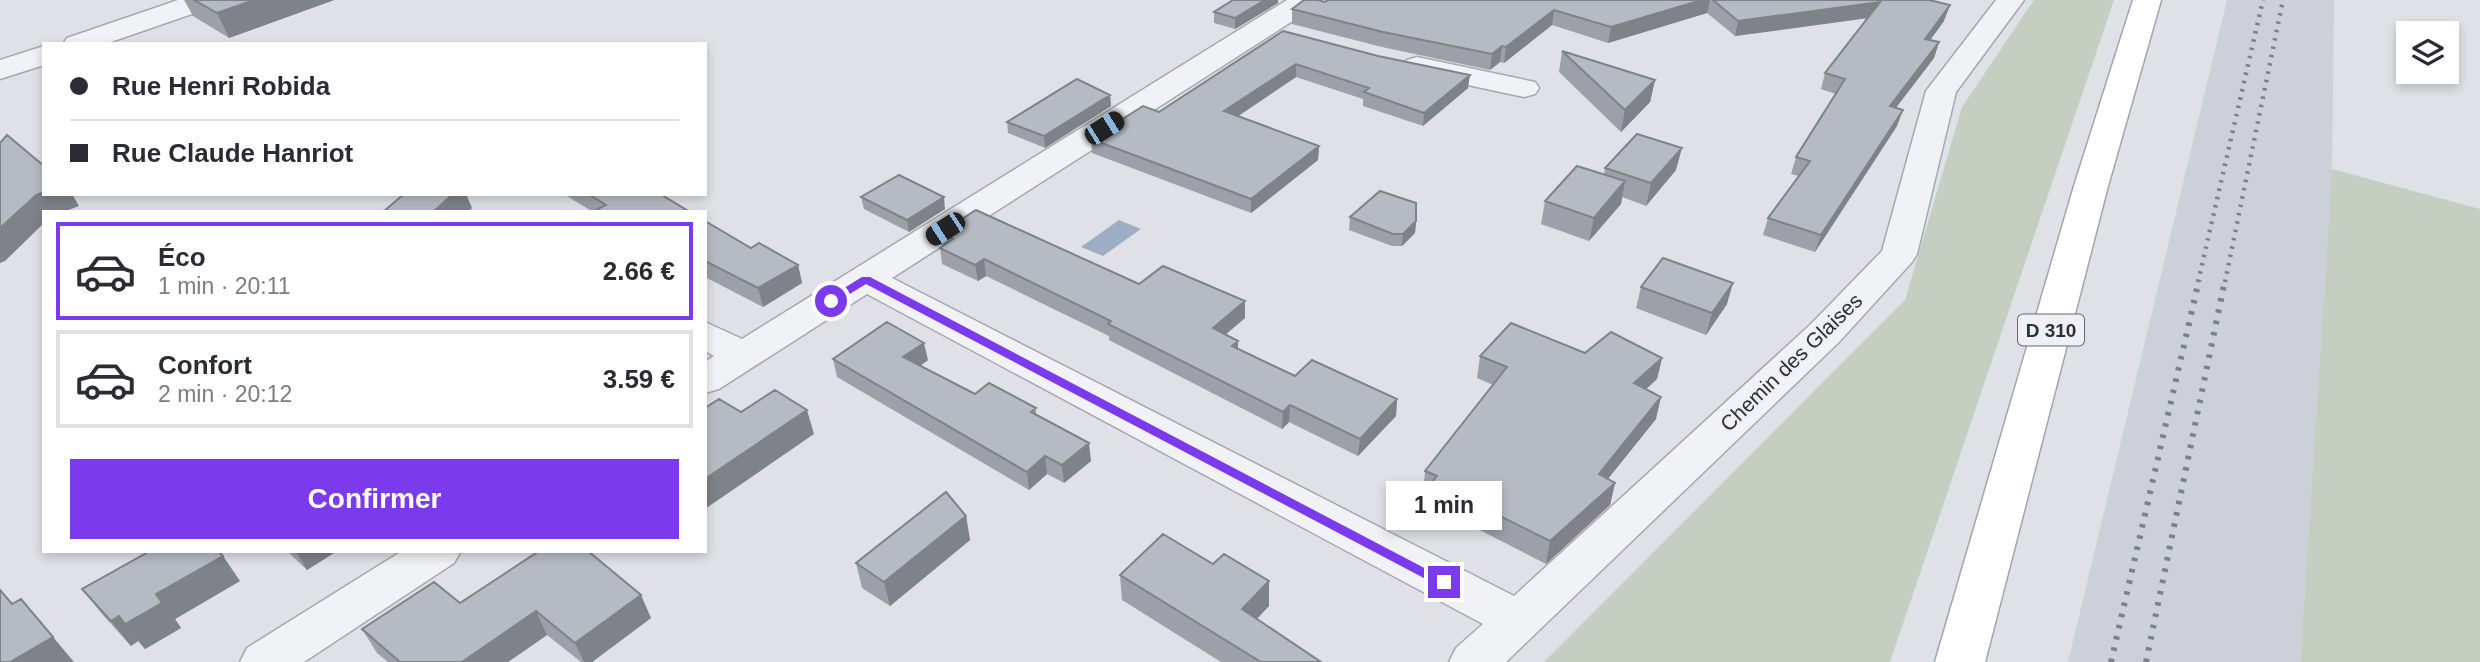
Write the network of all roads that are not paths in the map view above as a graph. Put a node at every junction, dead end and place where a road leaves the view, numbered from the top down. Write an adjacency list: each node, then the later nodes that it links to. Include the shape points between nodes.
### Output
1 (205, 0): 7 (street)
2 (1306, 0): 5 (street)
3 (2010, 0): 17 (street, Chemin des Glaises, via 1941,91 1899,254 1825,334)
4 (2147, 0): 20 (main road, D 310)
5 (1262, 27): 6 (street); 12 (street)
6 (1301, 38)
7 (83, 42)
8 (42, 56): 10 (street)
9 (1391, 61): 11 (street)
10 (0, 70)
11 (1524, 88)
12 (866, 279): 14 (street); 17 (street)
13 (707, 335): 14 (street)
14 (743, 356): 15 (street)
15 (707, 379)
16 (435, 553): 18 (street)
17 (1516, 620): 19 (street, Chemin des Glaises)
18 (265, 662)
19 (1474, 662)
20 (1960, 662)

